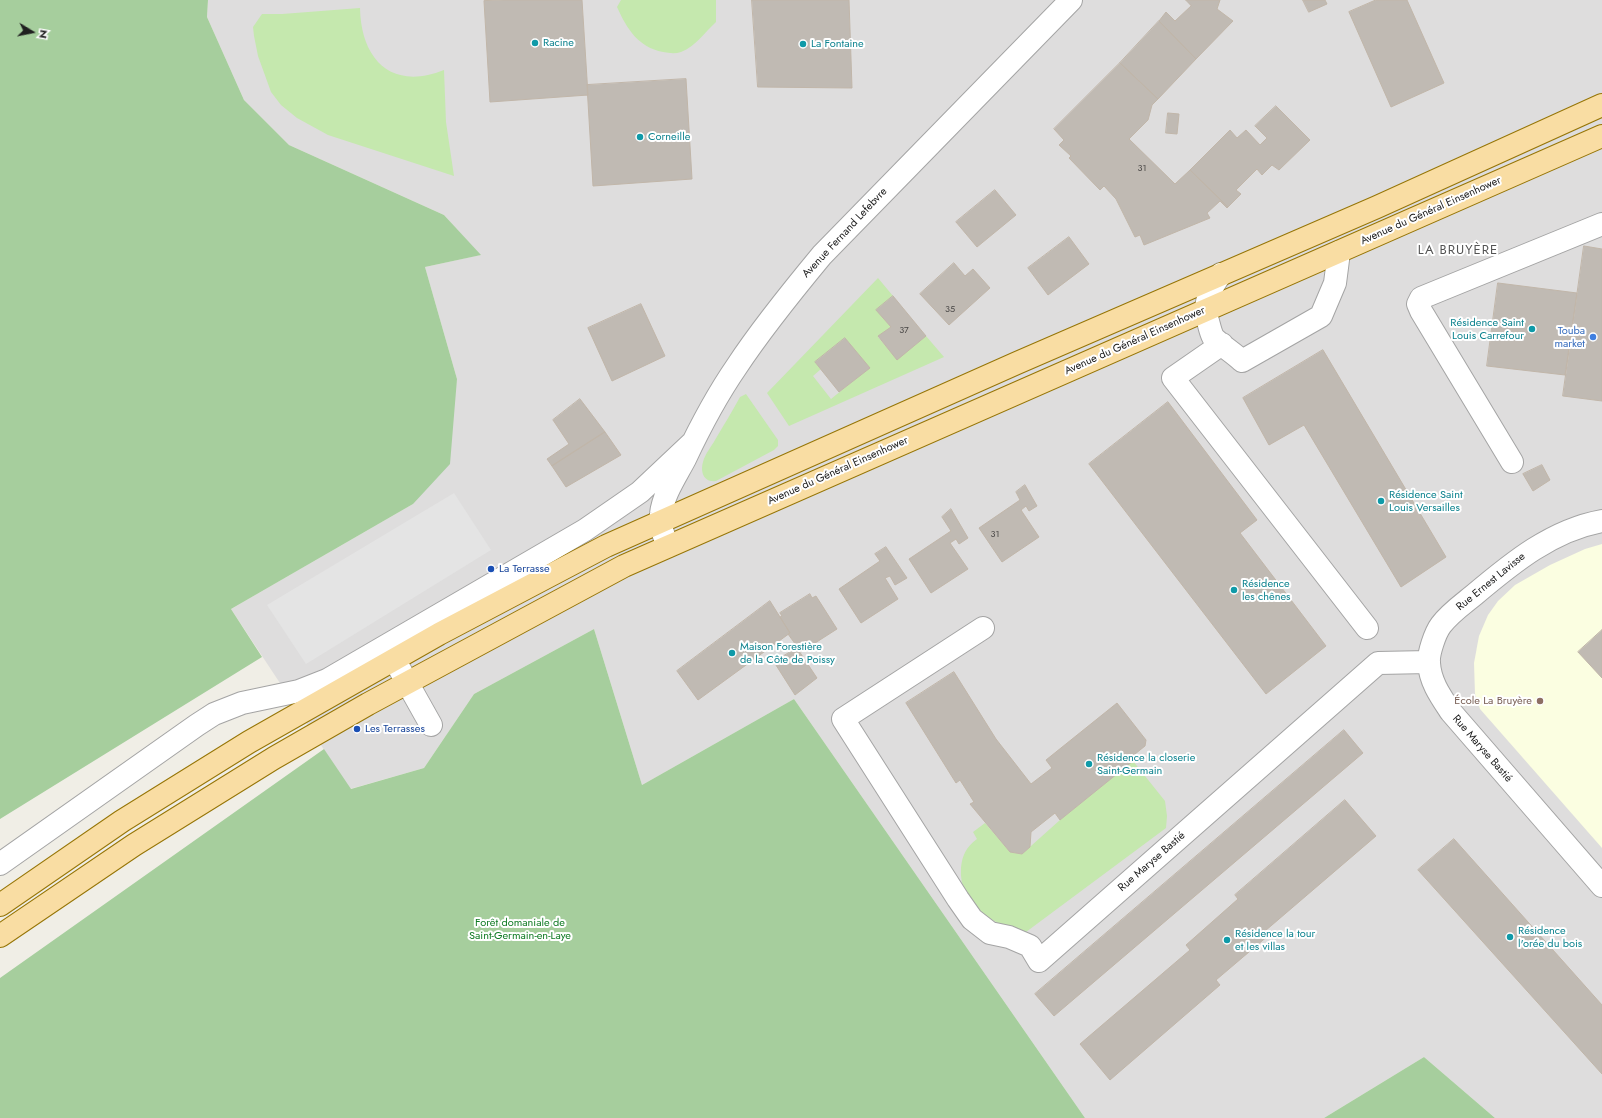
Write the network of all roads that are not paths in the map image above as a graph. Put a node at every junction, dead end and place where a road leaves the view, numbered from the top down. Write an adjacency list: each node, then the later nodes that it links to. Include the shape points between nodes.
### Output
1 (1071, 0): 9 (street, Avenue Fernand Lefebvre, via 822,255 737,366)
2 (1602, 105): 6 (main road, via 1377,207)
3 (1602, 136): 5 (main road, Avenue du Général Einsenhower)
4 (1602, 224): 10 (street, via 1421,298 1418,304)
5 (1338, 252): 7 (main road, Avenue du Général Einsenhower); 8 (street, via 1335,283 1321,316 1242,361)
6 (1221, 274): 7 (street, via 1208,294); 11 (main road)
7 (1205, 310): 8 (street, via 1214,337); 13 (main road, Avenue du Général Einsenhower)
8 (1222, 344): 18 (street, via 1173,378)
9 (692, 443): 11 (street, Avenue Fernand Lefebvre, via 668,491); 15 (street, via 640,492 585,530)
10 (1512, 462)
11 (660, 521): 13 (street); 14 (main road)
12 (1602, 521): 20 (street, Rue Ernest Lavisse, via 1576,528 1550,540 1504,570 1440,626 1433,642)
13 (668, 546): 22 (main road, Avenue du Général Einsenhower, via 606,575)
14 (584, 557): 15 (street); 19 (main road)
15 (535, 559): 16 (street)
16 (431, 621): 19 (street); 21 (street)
17 (983, 628): 20 (street, Rue Maryse Bastié, via 843,719 972,919 990,933 1009,937 1030,946 1039,961 1378,663)
18 (1367, 628)
19 (394, 658): 21 (main road); 22 (street)
20 (1429, 662): 26 (street, Rue Maryse Bastié, via 1438,694 1451,712)
21 (351, 674): 23 (street); 25 (street, via 312,687 242,703 214,714); 27 (main road, via 122,821)
22 (407, 682): 23 (main road, Avenue du Général Einsenhower); 24 (street)
23 (370, 702): 28 (main road, Avenue du Général Einsenhower, via 141,841)
24 (431, 725)
25 (0, 864)
26 (1602, 886)
27 (0, 905)
28 (0, 936)

